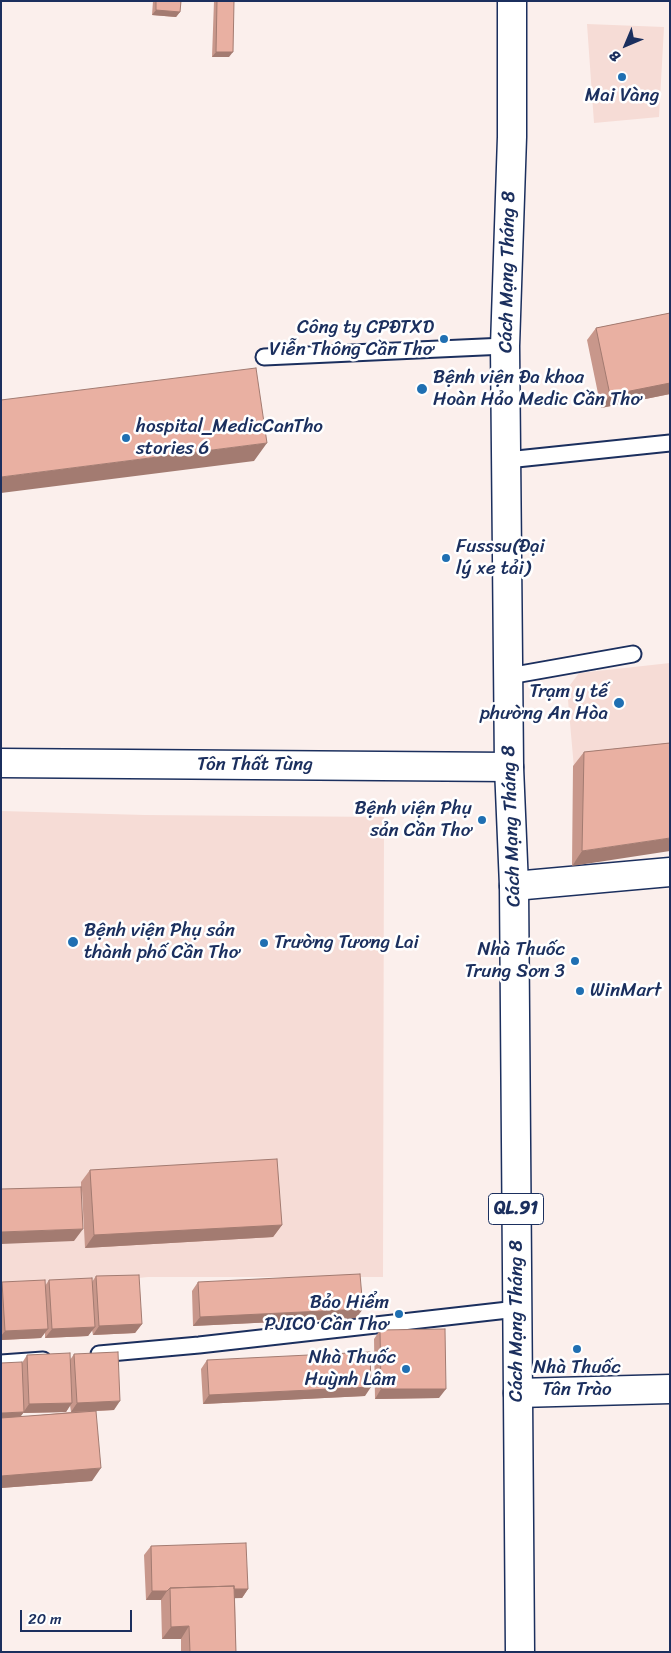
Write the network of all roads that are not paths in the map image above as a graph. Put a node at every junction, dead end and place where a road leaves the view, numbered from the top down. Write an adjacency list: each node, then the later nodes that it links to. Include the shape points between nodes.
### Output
1 (512, 1): 2 (main road, Cách Mạng Tháng 8 / QL.91, via 512,137)
2 (505, 346): 3 (lane); 5 (main road, Cách Mạng Tháng 8 / QL.91)
3 (264, 357)
4 (670, 443): 5 (lane)
5 (508, 460): 7 (main road, Cách Mạng Tháng 8 / QL.91)
6 (633, 654): 7 (lane)
7 (509, 676): 9 (main road, Cách Mạng Tháng 8 / QL.91)
8 (1, 763): 9 (main road, Tôn Thất Tùng)
9 (509, 767): 11 (main road, Cách Mạng Tháng 8 / QL.91)
10 (670, 872): 11 (main road)
11 (514, 886): 12 (main road, Cách Mạng Tháng 8 / QL.91)
12 (517, 1309): 13 (lane); 17 (main road, Cách Mạng Tháng 8 / QL.91)
13 (80, 1356)
14 (60, 1358): 15 (lane)
15 (1, 1363)
16 (670, 1389): 17 (main road)
17 (518, 1393): 18 (main road, Cách Mạng Tháng 8 / QL.91)
18 (520, 1652)

